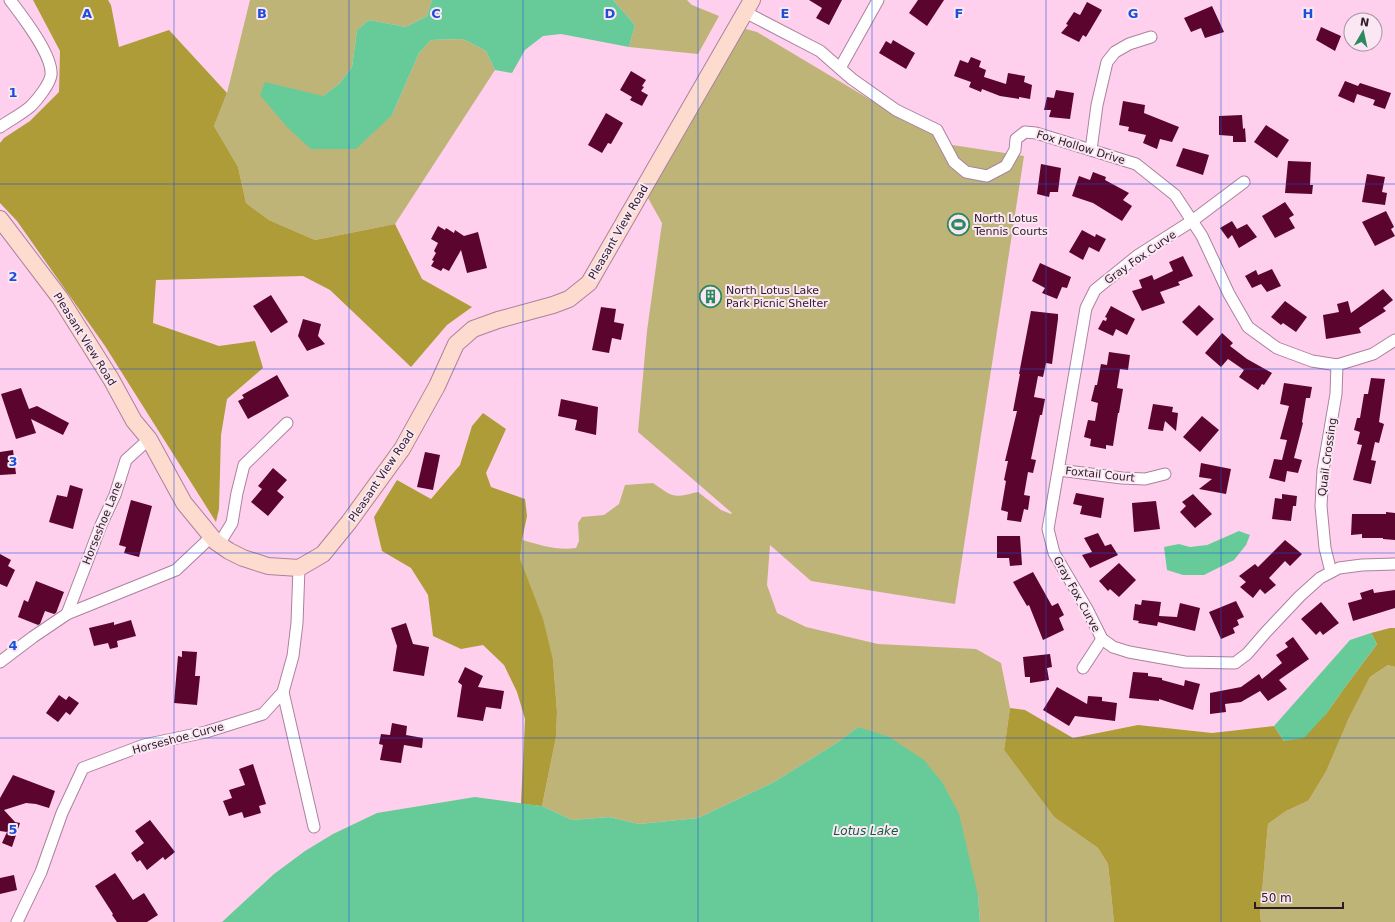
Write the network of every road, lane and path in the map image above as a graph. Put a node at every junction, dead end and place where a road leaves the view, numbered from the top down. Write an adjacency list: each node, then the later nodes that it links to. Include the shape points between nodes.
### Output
1 (10, 0): 6 (street, via 34,32 49,60 51,76 42,93 30,106)
2 (878, 0): 5 (street)
3 (748, 6): 5 (street, Fox Hollow Drive, via 820,51); 19 (street, Pleasant View Road, via 589,283 570,299 473,329 456,344 437,386 402,449 350,522 323,554)
4 (1151, 37): 7 (street, via 1129,44 1116,52 1107,62 1097,105)
5 (840, 68): 7 (street, Fox Hollow Drive, via 896,110 937,130 954,162 966,172 987,176 1006,166 1016,139 1025,132)
6 (0, 127)
7 (1091, 150): 10 (street, Fox Hollow Drive, via 1136,164 1174,195)
8 (1244, 182): 10 (street, Gray Fox Curve)
9 (0, 219): 14 (street, Pleasant View Road, via 60,298 134,421)
10 (1192, 221): 12 (street, Fox Hollow Drive, via 1248,327 1277,348 1312,362); 15 (street, Gray Fox Curve, via 1137,256 1095,290 1086,308)
11 (1395, 340): 12 (street, Fox Hollow Drive, via 1373,354)
12 (1337, 365): 20 (street, Quail Crossing, via 1336,394 1323,470 1321,506 1325,548)
13 (286, 423): 17 (street, via 244,465 232,523)
14 (149, 438): 17 (street, Pleasant View Road, via 184,503); 21 (street, Horseshoe Lane, via 126,460 115,495)
15 (1059, 470): 16 (street, Foxtail Court, via 1145,479); 22 (street, Gray Fox Curve, via 1048,529 1054,554)
16 (1165, 474)
17 (215, 541): 19 (street, Pleasant View Road, via 243,558 268,566); 21 (street, via 176,570)
18 (1395, 564): 20 (street, Gray Fox Curve, via 1362,565 1339,568)
19 (299, 568): 25 (street, Horseshoe Curve, via 293,656)
20 (1331, 572): 22 (street, Gray Fox Curve, via 1300,596 1247,654 1235,663 1184,662 1129,652)
21 (67, 614): 23 (street)
22 (1102, 639): 24 (street)
23 (0, 662)
24 (1083, 668)
25 (283, 692): 26 (street); 27 (street, Horseshoe Curve, via 263,714 206,732 144,745 83,768 62,812 41,872)
26 (314, 827)
27 (17, 922)

